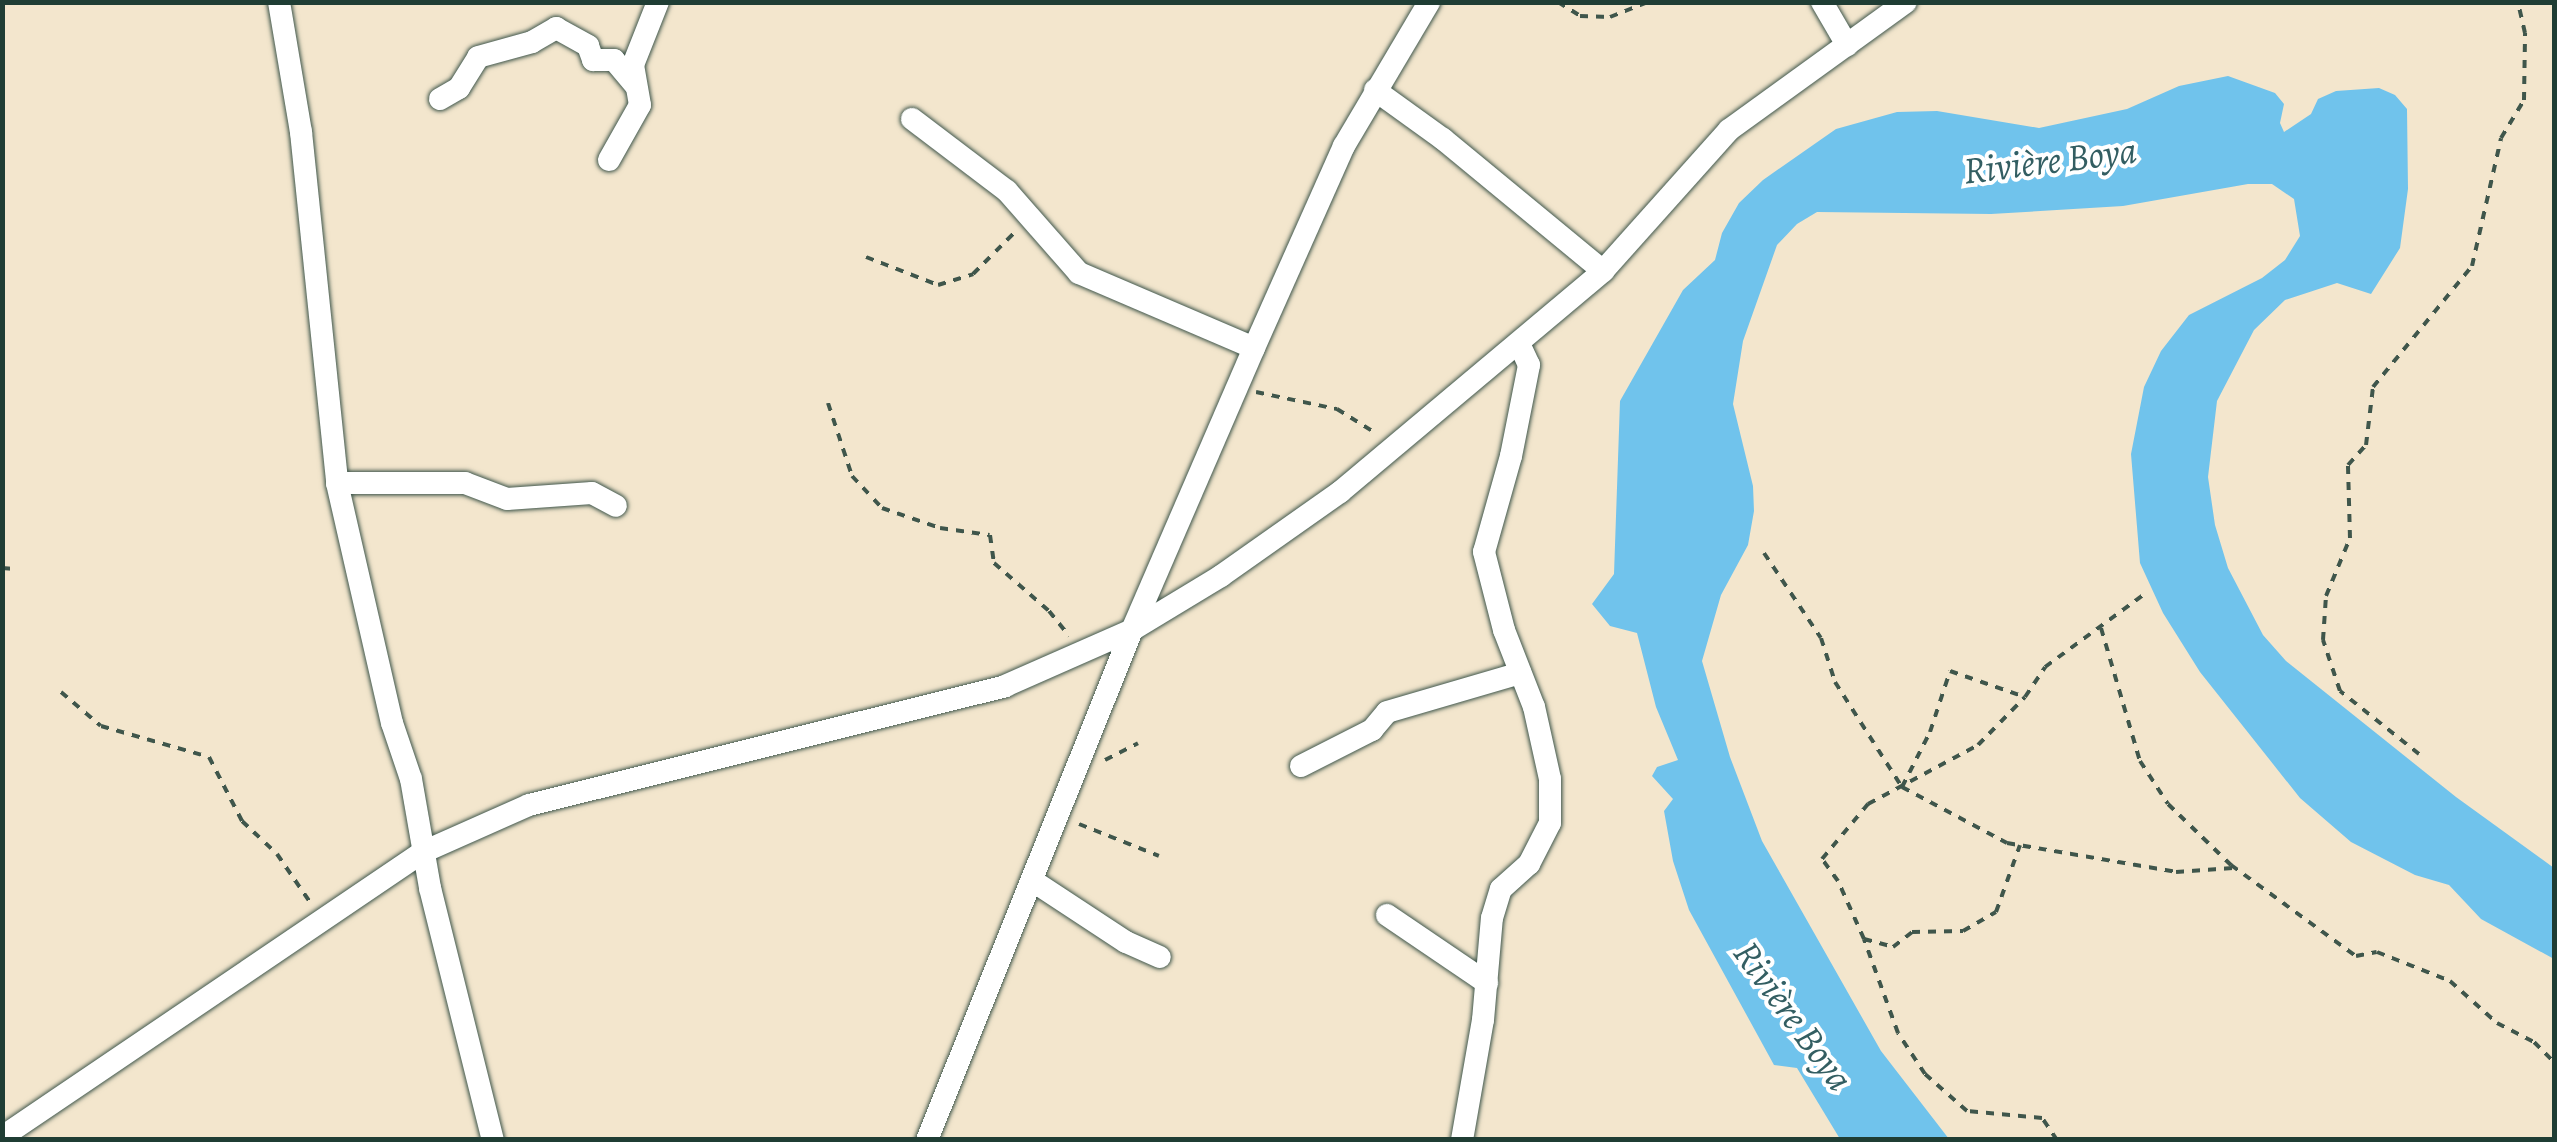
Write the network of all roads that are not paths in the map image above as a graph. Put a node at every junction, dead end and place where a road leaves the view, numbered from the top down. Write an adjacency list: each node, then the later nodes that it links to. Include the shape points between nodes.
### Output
1 (279, 2): 15 (street, via 301,132)
2 (658, 2): 7 (street, via 634,65)
3 (1429, 2): 8 (street)
4 (1822, 2): 6 (street)
5 (1906, 2): 6 (street)
6 (1847, 45): 12 (street, via 1729,130)
7 (636, 86): 9 (street, via 614,60 593,60 588,46 556,28 478,57 459,88); 11 (street, via 640,105)
8 (1375, 90): 12 (street); 14 (street)
9 (440, 99)
10 (912, 119): 14 (street, via 1007,192 1080,273)
11 (609, 160)
12 (1602, 271): 13 (street)
13 (1518, 344): 17 (street, via 1222,576); 18 (street, via 1529,365 1484,552)
14 (1254, 348): 17 (street)
15 (336, 483): 16 (street, via 464,483 507,500 592,493); 20 (street, via 411,779)
16 (616, 506)
17 (1132, 630): 20 (street, via 1005,686 529,805); 21 (street)
18 (1520, 673): 19 (street, via 1387,712 1372,730); 24 (street, via 1550,779 1550,823 1529,864 1501,889)
19 (1301, 766)
20 (423, 852): 25 (street); 26 (street)
21 (1034, 881): 23 (street); 27 (street)
22 (1387, 916): 24 (street)
23 (1160, 957)
24 (1486, 983): 28 (street)
25 (2, 1138)
26 (494, 1140)
27 (927, 1140)
28 (1462, 1140)

